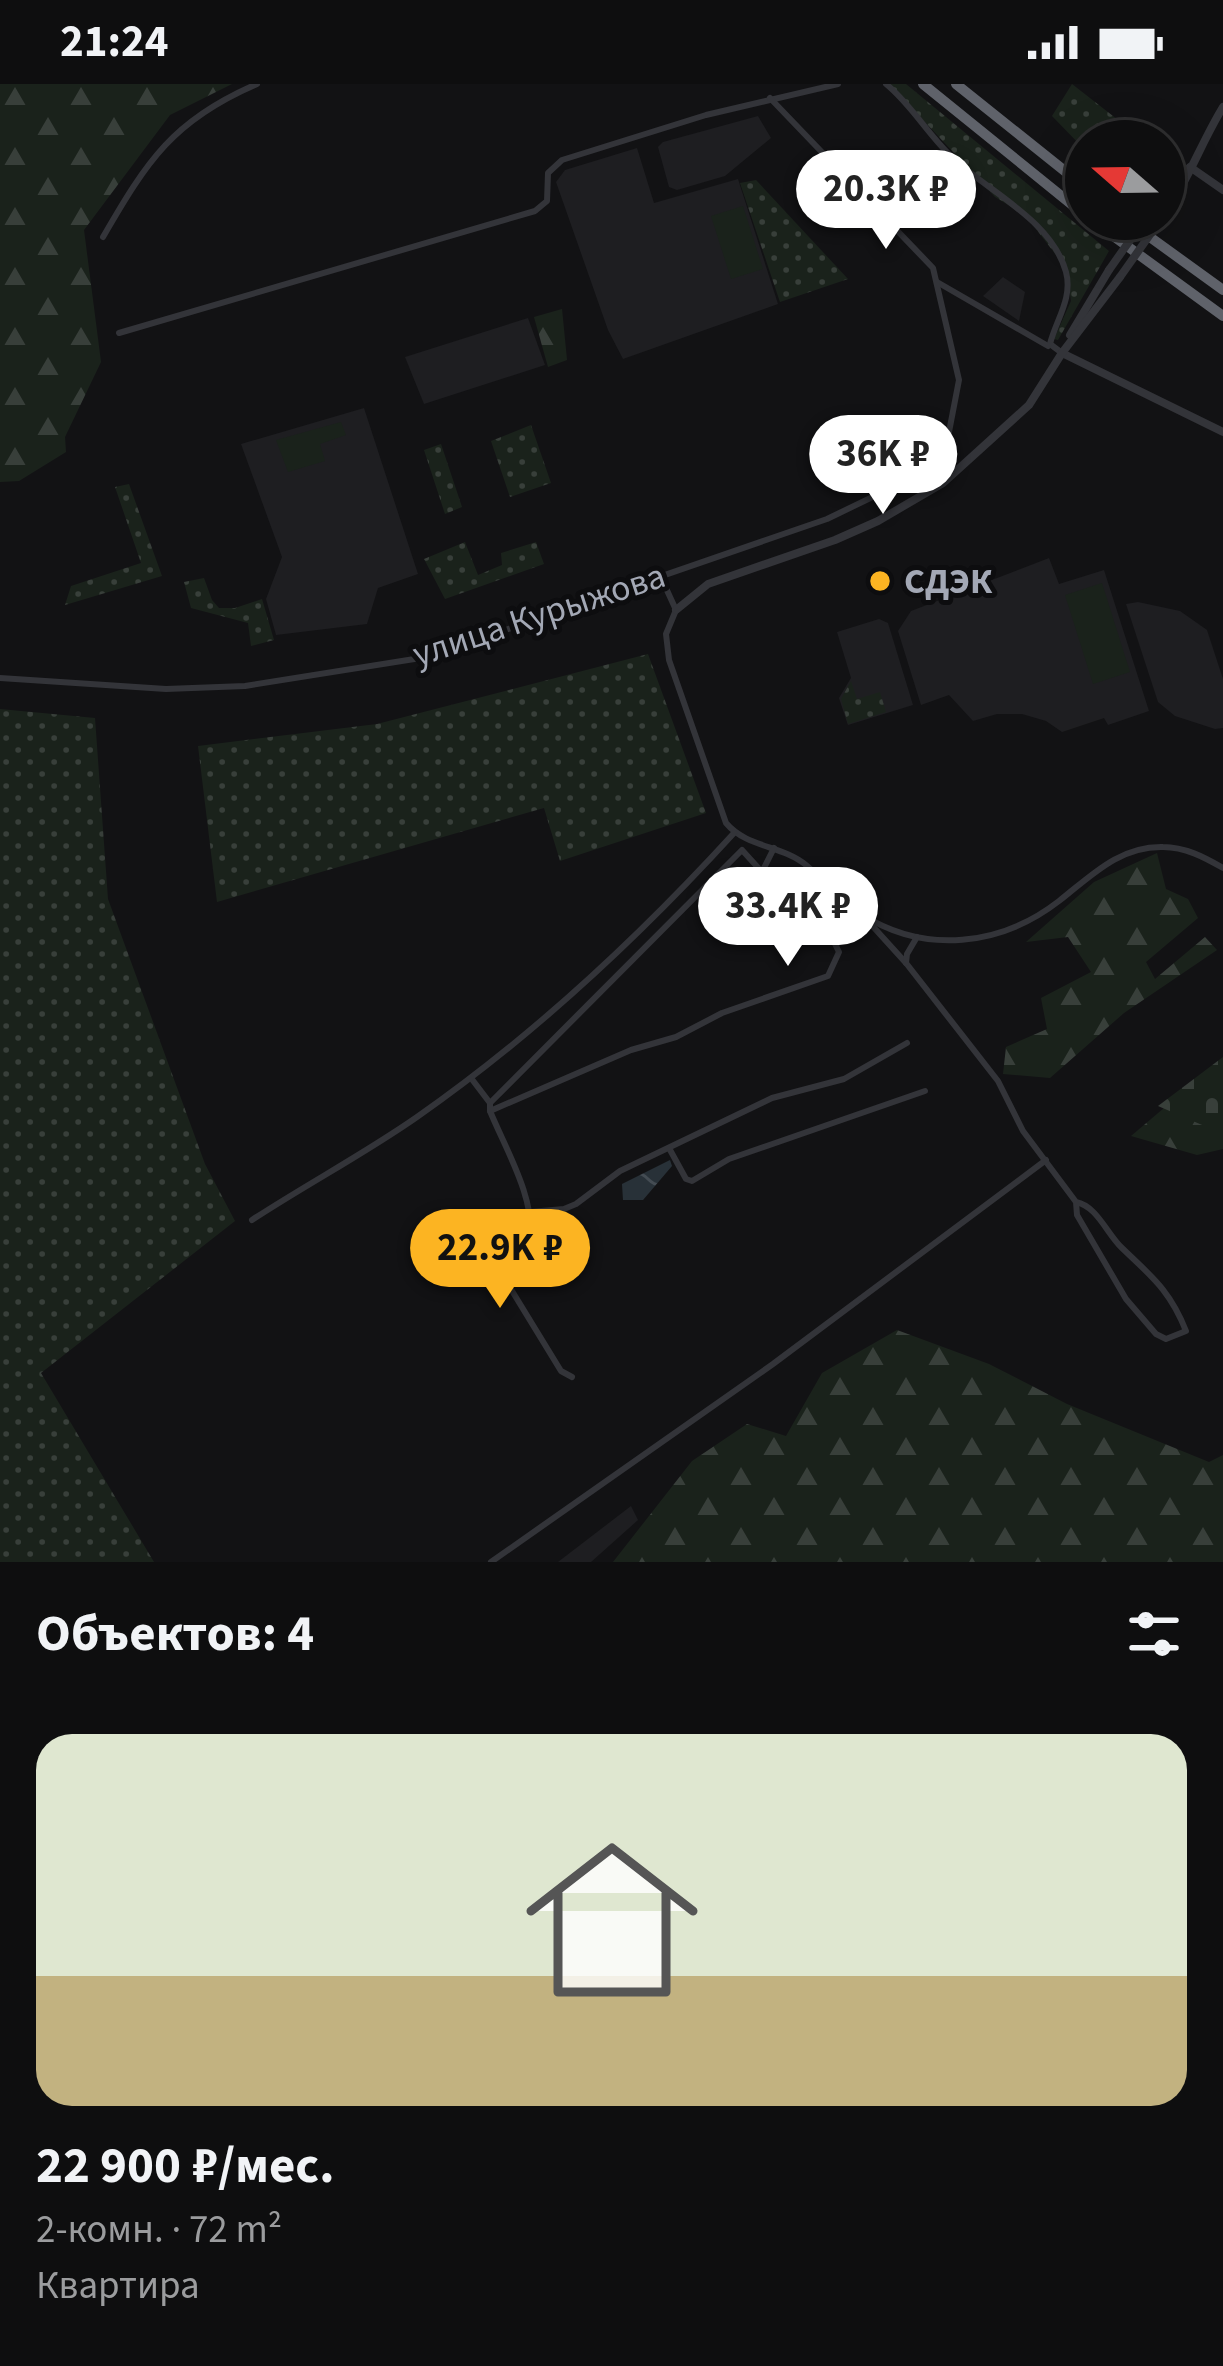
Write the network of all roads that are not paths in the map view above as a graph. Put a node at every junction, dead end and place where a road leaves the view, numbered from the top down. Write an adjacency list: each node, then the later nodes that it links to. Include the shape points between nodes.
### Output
1 (257, 84): 14 (street, via 177,130 145,165)
2 (838, 84): 6 (street)
3 (886, 84): 23 (street, via 951,158 1053,245 1068,279 1051,338)
4 (923, 84): 13 (highway)
5 (956, 84): 9 (highway)
6 (770, 98): 19 (street, via 933,268); 22 (street, via 562,160 548,173 547,201 535,211)
7 (1223, 107): 8 (street)
8 (1190, 167): 10 (street); 11 (street); 12 (street)
9 (1065, 171)
10 (1185, 172)
11 (1185, 187)
12 (1223, 190)
13 (1065, 199)
14 (103, 237)
15 (1118, 240): 21 (highway)
16 (1130, 240): 23 (street, bridge)
17 (1146, 240): 23 (street, bridge)
18 (1154, 240): 20 (highway)
19 (937, 282): 23 (street); 25 (street, улица Курыжова, via 958,380 949,432 918,475 827,519)
20 (1223, 290)
21 (1223, 316)
22 (119, 333)
23 (1057, 350): 24 (street); 26 (street, via 1029,405 943,483 835,540 708,584)
24 (1223, 432)
25 (660, 575): 26 (street); 27 (street, улица Курыжова, via 427,657 370,668 166,689)
26 (676, 610): 28 (street, via 666,634 669,660)
27 (0, 678)
28 (734, 833): 29 (street); 36 (street, via 579,986)
29 (774, 848): 31 (street); 32 (street, via 804,863)
30 (1223, 868): 33 (street, via 1172,848 1133,851 1020,926 965,941)
31 (762, 872): 38 (street, via 742,850); 38 (street, via 832,938 839,952 828,976)
32 (861, 914): 33 (street); 34 (street)
33 (917, 937): 34 (street)
34 (906, 963): 40 (street, via 998,1081)
35 (907, 1042): 39 (street, via 844,1079 772,1098)
36 (471, 1078): 38 (street); 43 (street)
37 (925, 1091): 39 (street, via 728,1159 692,1181)
38 (490, 1107): 42 (street)
39 (668, 1148): 42 (street, via 576,1204)
40 (1046, 1160): 41 (street); 45 (street)
41 (1076, 1202): 41 (street, via 1140,1316 1166,1339 1186,1331 1154,1276)
42 (530, 1212): 44 (street, via 530,1248 509,1286 560,1371)
43 (253, 1220)
44 (572, 1377)
45 (491, 1562)

